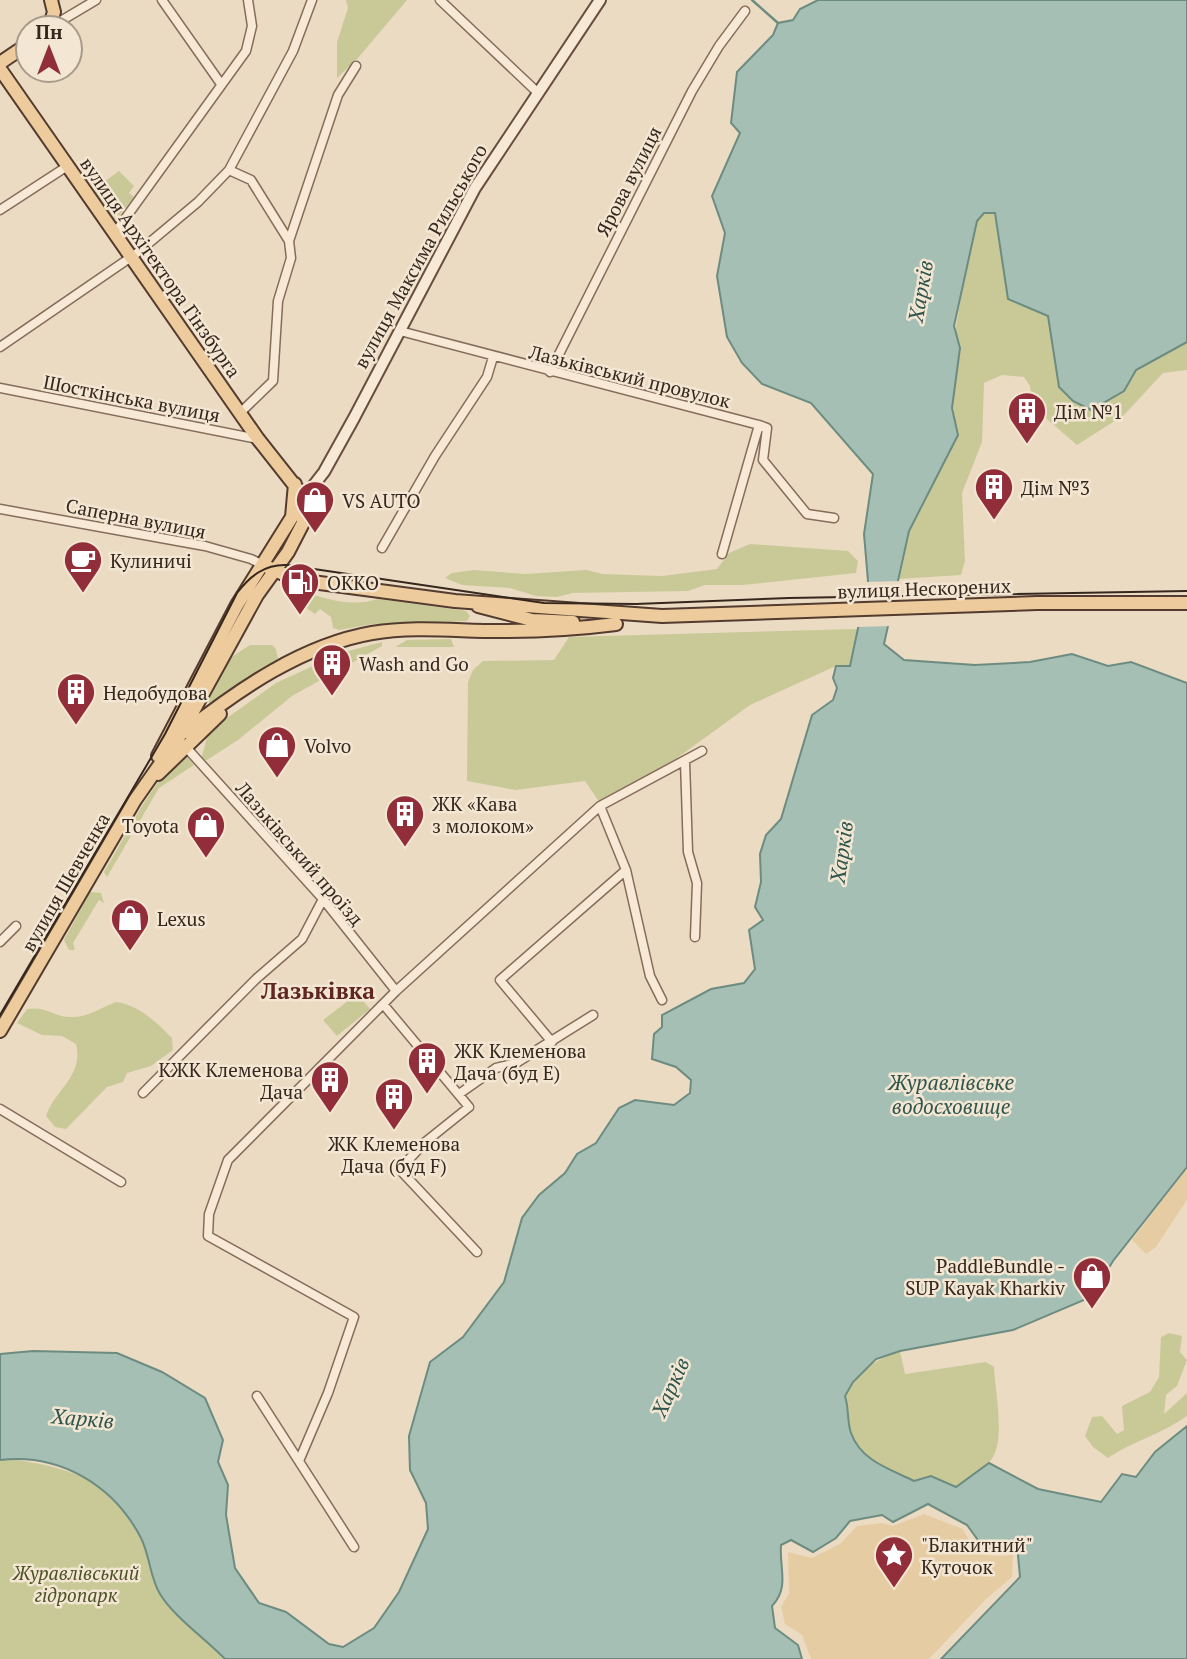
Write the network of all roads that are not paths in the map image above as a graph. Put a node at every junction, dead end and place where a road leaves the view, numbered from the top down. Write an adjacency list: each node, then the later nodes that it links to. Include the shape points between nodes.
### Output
1 (96, 0): 8 (street)
2 (162, 0): 12 (street)
3 (248, 0): 12 (street, via 251,39)
4 (312, 0): 15 (street, via 293,51)
5 (440, 0): 13 (street)
6 (600, 0): 13 (main road, вулиця Максима Рильського)
7 (745, 11): 23 (street, Ярова вулиця, via 692,91)
8 (72, 14)
9 (14, 55): 10 (main road)
10 (0, 66): 14 (main road, вулиця Архітектора Гінзбурга)
11 (356, 66): 18 (street, via 338,95)
12 (221, 84): 17 (street)
13 (536, 91): 20 (main road, вулиця Максима Рильського, via 475,188)
14 (66, 167): 16 (street); 17 (main road, вулиця Архітектора Гінзбурга)
15 (229, 170): 18 (street, via 251,180); 19 (street)
16 (0, 210)
17 (114, 233): 19 (main road, вулиця Архітектора Гінзбурга)
18 (289, 241): 25 (street, via 291,258 278,301 273,381)
19 (130, 258): 21 (street); 25 (main road, вулиця Архітектора Гінзбурга)
20 (400, 331): 22 (street, Лазьківський провулок); 29 (main road, вулиця Максима Рильського, via 324,472)
21 (0, 347)
22 (493, 357): 23 (street, Лазьківський провулок); 32 (street, via 487,377)
23 (550, 372): 26 (street, Лазьківський провулок)
24 (0, 388): 27 (street, Шосткінська вулиця)
25 (240, 413): 27 (main road, вулиця Архітектора Гінзбурга)
26 (759, 425): 31 (street, via 767,428 763,460 807,514); 33 (street)
27 (258, 439): 28 (main road, вулиця Архітектора Гінзбурга)
28 (295, 484): 29 (main road, вулиця Максима Рильського)
29 (300, 504): 34 (main road, вулиця Максима Рильського)
30 (0, 509): 34 (street, Саперна вулиця, via 205,546)
31 (834, 518)
32 (382, 548)
33 (722, 554)
34 (269, 568): 35 (main road, вулиця Нескорених, via 297,580); 41 (main road, вулиця Шевченка, via 237,605)
35 (462, 602): 37 (main road, вулиця Нескорених); 38 (main road, вулиця Нескорених); 39 (main road, via 473,618)
36 (1187, 603): 37 (main road, вулиця Нескорених, via 937,606)
37 (616, 618): 38 (main road); 39 (main road, via 576,629)
38 (532, 620): 39 (main road)
39 (461, 628): 40 (main road, via 357,636 321,648)
40 (263, 678): 42 (main road); 43 (main road)
41 (197, 697): 42 (main road); 43 (main road, via 178,729); 46 (main road, вулиця Шевченка)
42 (215, 709): 43 (main road)
43 (182, 742): 46 (main road); 47 (main road, вулиця Шевченка); 50 (street, Лазьківський проїзд)
44 (702, 751): 45 (street)
45 (685, 761): 48 (street); 52 (street, via 688,852 696,883)
46 (153, 765): 47 (main road, вулиця Шевченка)
47 (142, 788): 58 (main road, вулиця Шевченка)
48 (600, 806): 49 (street); 54 (street)
49 (626, 870): 55 (street, via 650,976); 59 (street, via 500,980)
50 (323, 899): 54 (street, Лазьківський проїзд); 60 (street, via 302,939)
51 (16, 926): 53 (street)
52 (695, 937)
53 (0, 942)
54 (396, 991): 56 (street)
55 (662, 1000)
56 (383, 1004): 61 (street); 66 (street, via 228,1160 214,1195 208,1236 354,1317)
57 (593, 1015): 59 (street)
58 (0, 1031)
59 (552, 1042): 61 (street, via 516,1063 496,1068)
60 (143, 1093)
61 (459, 1094): 64 (street, via 469,1107 404,1162 402,1172)
62 (0, 1109): 63 (street)
63 (121, 1182)
64 (477, 1252)
65 (257, 1396): 66 (street)
66 (299, 1461): 67 (street)
67 (354, 1547)

